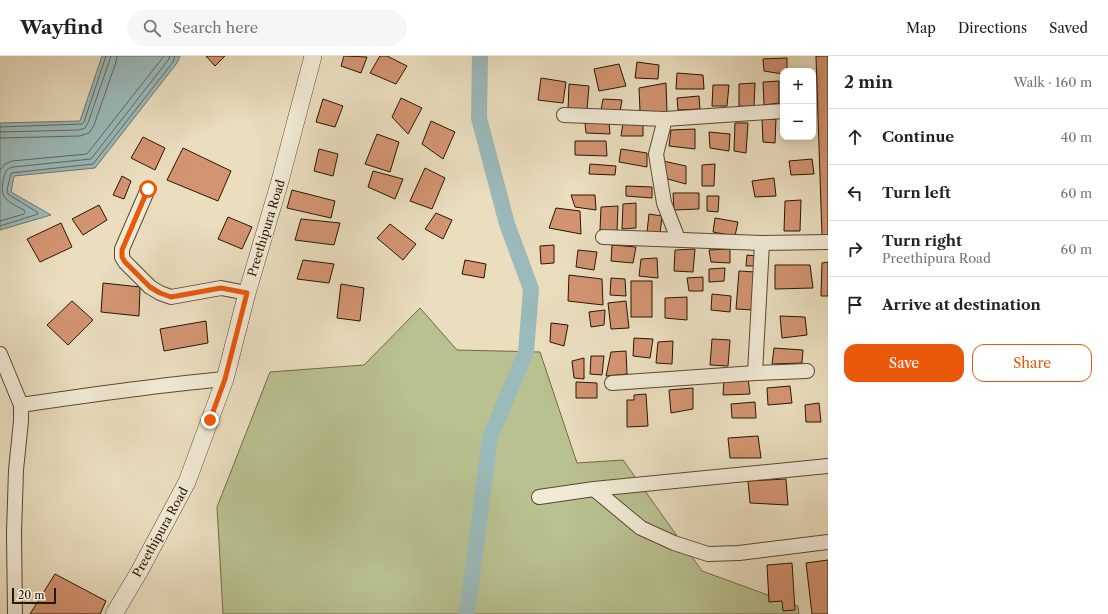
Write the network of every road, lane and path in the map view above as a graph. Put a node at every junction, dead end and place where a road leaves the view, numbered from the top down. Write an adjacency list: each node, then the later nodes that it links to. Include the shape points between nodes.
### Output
1 (313, 56): 10 (street, Preethipura Road)
2 (780, 110): 4 (street)
3 (564, 116): 4 (street)
4 (665, 119): 7 (street, via 656,154 664,202)
5 (148, 189): 10 (street, via 122,250 125,262 150,287 171,297 221,288)
6 (603, 237): 7 (street)
7 (678, 239): 9 (street)
8 (828, 242): 9 (street)
9 (762, 243): 13 (street)
10 (247, 293): 14 (street, Preethipura Road)
11 (0, 354): 16 (street)
12 (807, 371): 13 (street)
13 (755, 373): 15 (street)
14 (225, 379): 16 (street, via 135,388); 22 (street, Preethipura Road, via 187,482)
15 (612, 382)
16 (21, 405): 21 (street, via 14,534)
17 (828, 466): 18 (street)
18 (594, 489): 19 (street); 20 (street, via 641,528 674,543 708,554 739,553)
19 (539, 497)
20 (828, 542)
21 (15, 614)
22 (114, 614)

